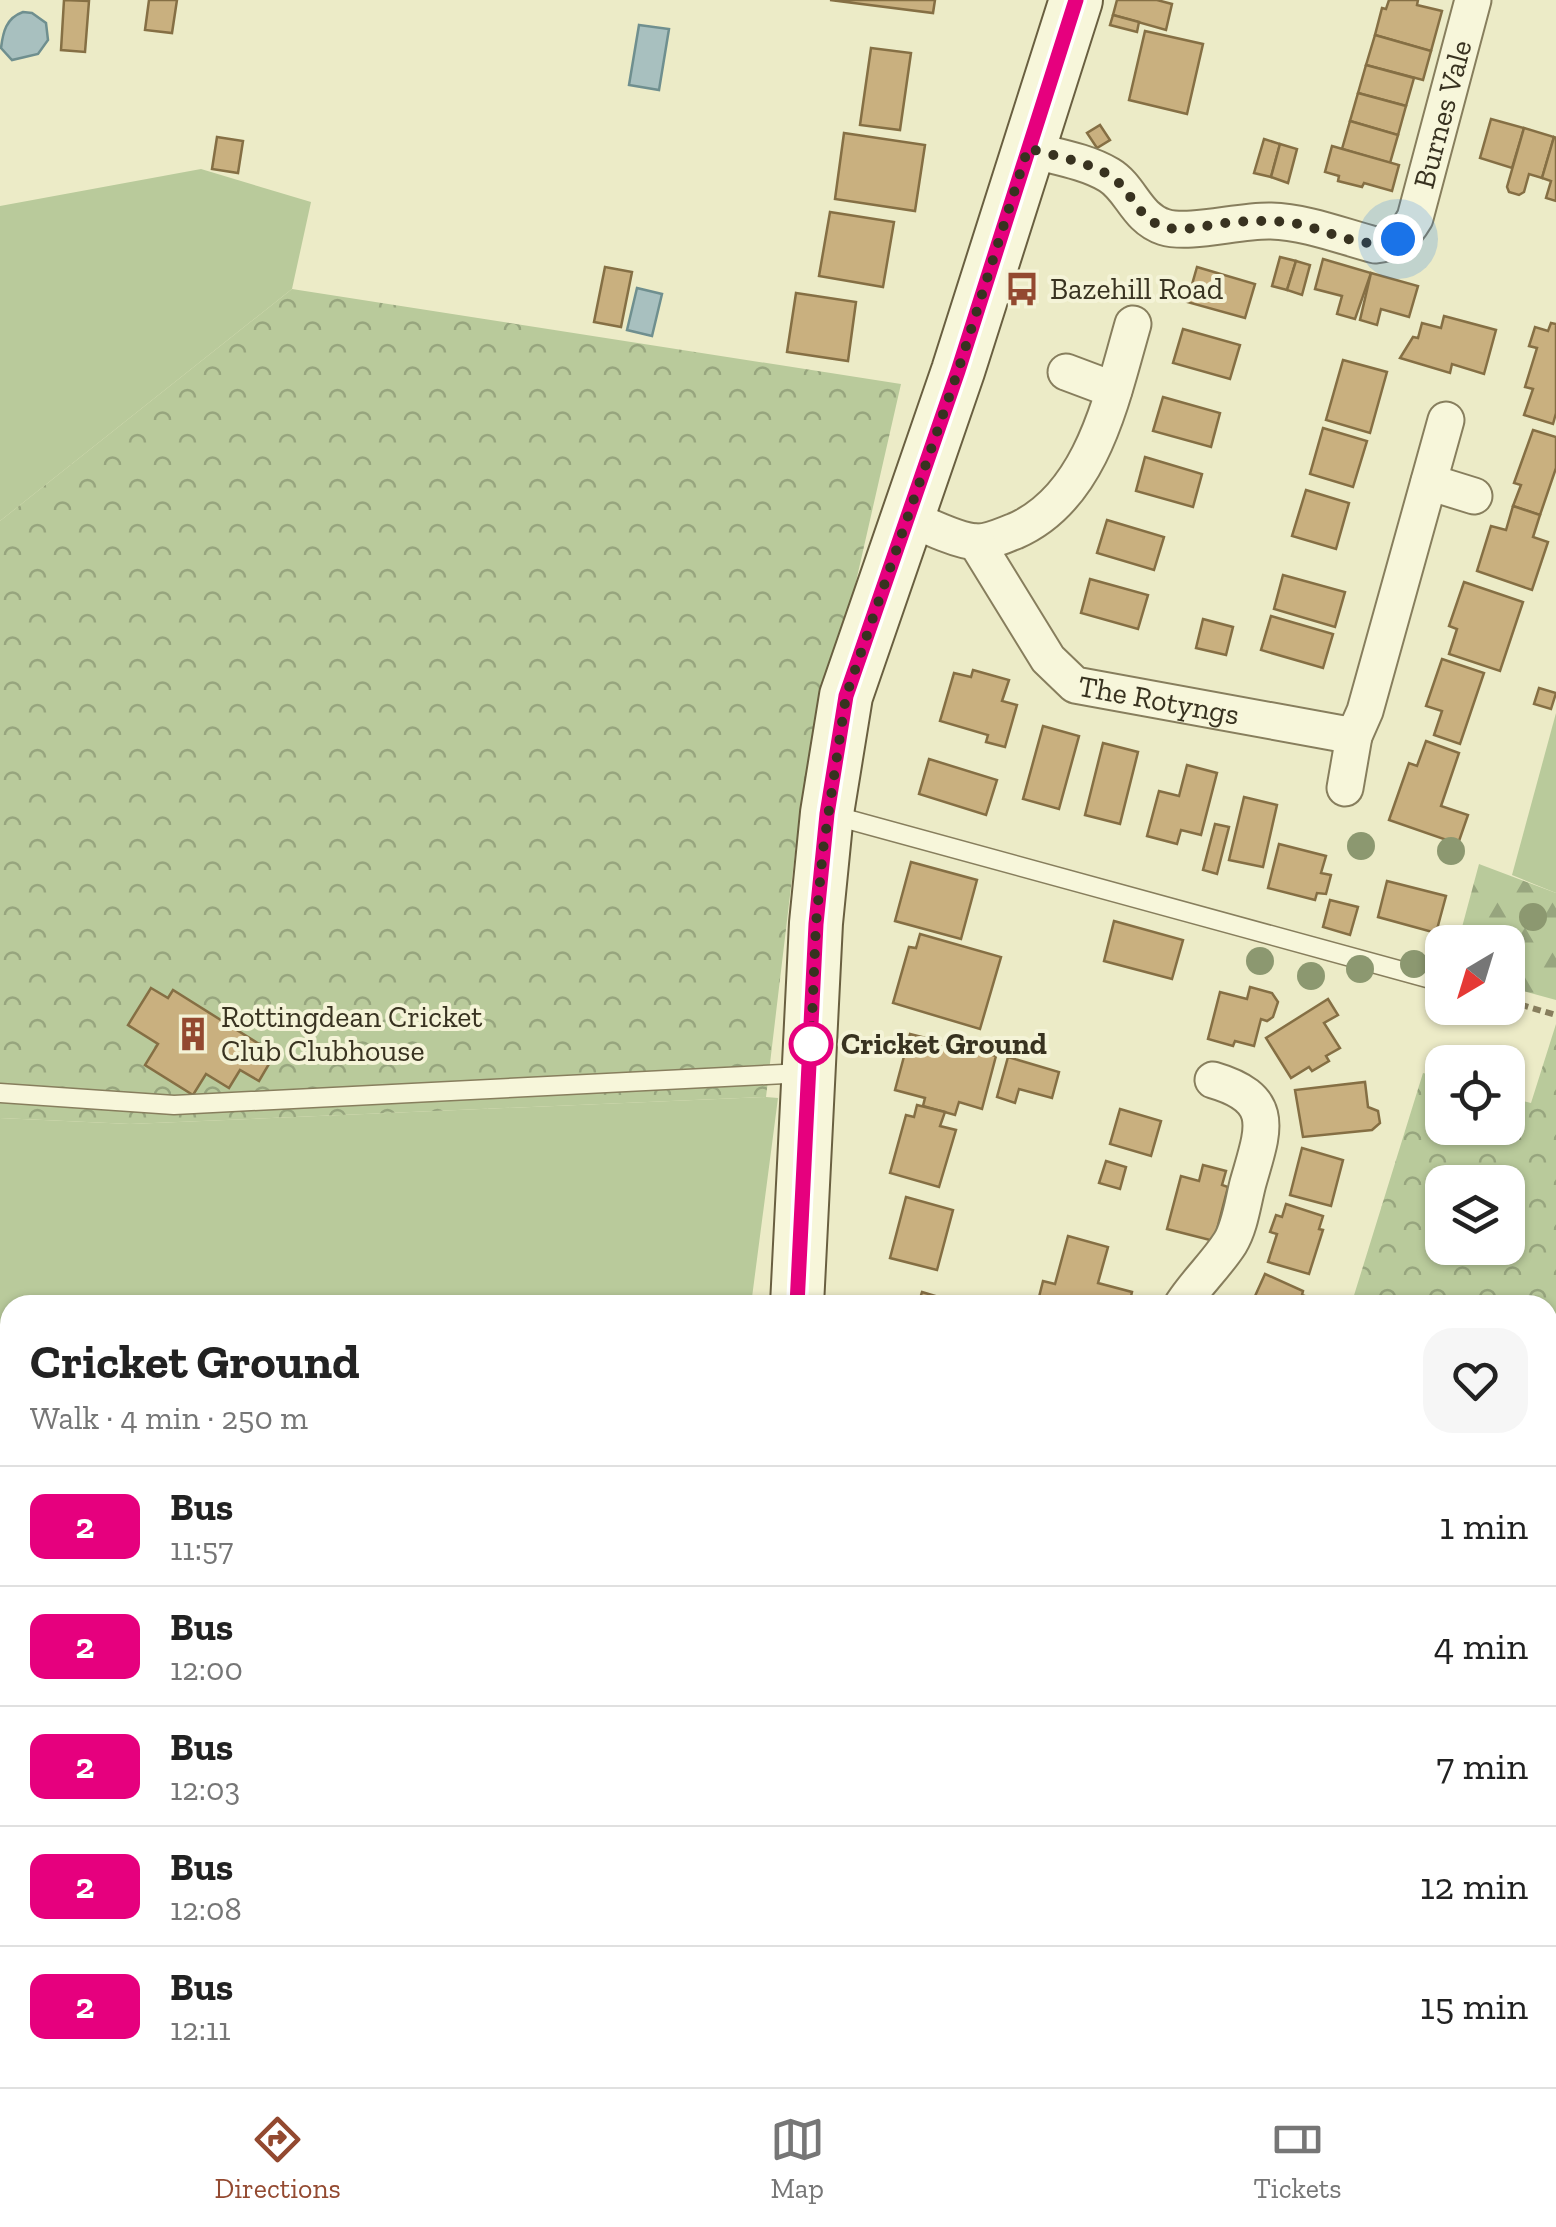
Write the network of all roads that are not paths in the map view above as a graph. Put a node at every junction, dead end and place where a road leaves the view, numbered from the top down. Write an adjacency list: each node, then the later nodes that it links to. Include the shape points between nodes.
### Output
1 (1076, 0): 3 (main road)
2 (1473, 0): 3 (street, Burnes Vale, via 1415,218 1387,244 1290,222 1164,226 1140,212 1108,174)
3 (1028, 148): 10 (main road)
4 (1134, 324): 6 (street)
5 (1066, 372): 6 (street)
6 (1114, 390): 11 (street, via 1095,445 1062,494 1025,526)
7 (1446, 420): 8 (street)
8 (1429, 482): 9 (street); 12 (street)
9 (1474, 496)
10 (906, 516): 11 (street); 14 (main road, via 846,696)
11 (976, 542): 12 (street, The Rotyngs, via 1048,658 1075,685)
12 (1354, 736): 13 (street)
13 (1345, 788)
14 (827, 814): 15 (lane); 16 (main road)
15 (1425, 977)
16 (810, 1073): 18 (lane, via 174,1106); 19 (main road)
17 (1213, 1080): 20 (street, via 1248,1094 1263,1132 1232,1240)
18 (0, 1092)
19 (799, 1295)
20 (1189, 1295)

